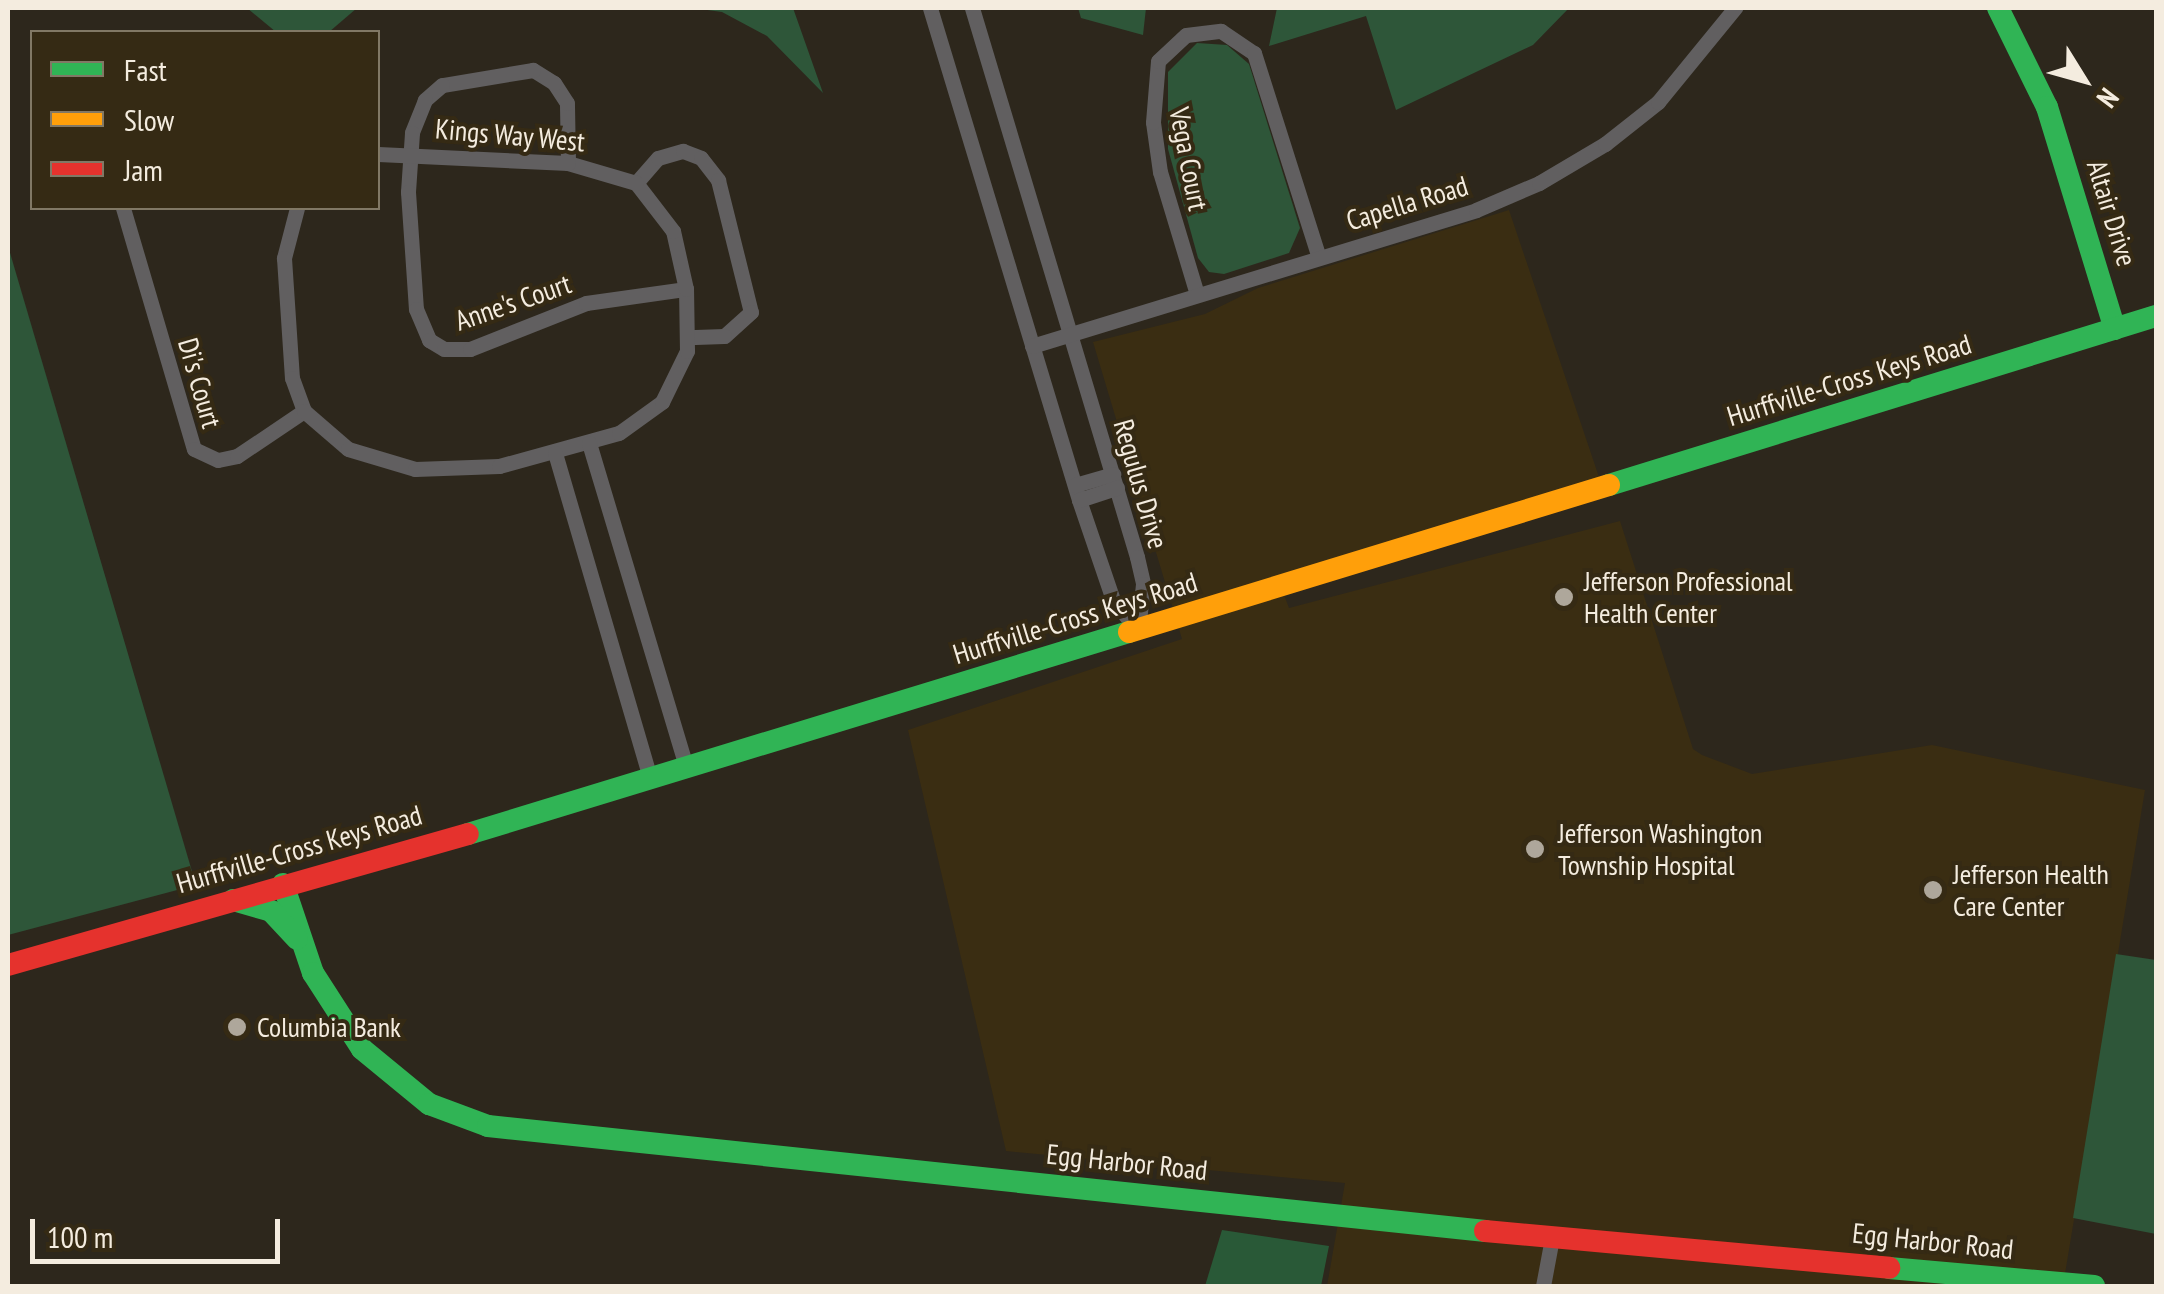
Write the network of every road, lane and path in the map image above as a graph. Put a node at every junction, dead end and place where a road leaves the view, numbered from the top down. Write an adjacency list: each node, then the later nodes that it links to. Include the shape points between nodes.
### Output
1 (930, 8): 18 (street)
2 (972, 8): 16 (street, Regulus Drive)
3 (1736, 8): 11 (street, Capella Road, via 1658,102 1574,164 1476,210)
4 (1998, 8): 15 (main road, Altair Drive, via 2048,107)
5 (410, 152): 6 (street, Kings Way West); 7 (street, Kings Way West); 7 (street, via 418,110 434,91 522,69 554,83 567,103); 12 (street, Anne's Court, via 416,309 423,332 436,345 470,349 586,303)
6 (380, 154)
7 (568, 163): 8 (street, Kings Way West)
8 (636, 183): 12 (street, via 673,230); 17 (street, via 658,158 683,151 701,158 718,180 751,312 724,336)
9 (124, 210): 19 (street, Di's Court, via 194,449 218,460 237,456)
10 (296, 210): 19 (street, via 284,258 289,362)
11 (1318, 255): 13 (street, Capella Road); 13 (street, Vega Court, via 1254,53 1221,32 1186,35 1158,60 1152,122)
12 (686, 290): 17 (street)
13 (1196, 292): 16 (street, Capella Road)
14 (2156, 316): 15 (main road, Hurffville-Cross Keys Road)
15 (2115, 329): 24 (main road, Hurffville-Cross Keys Road)
16 (1072, 333): 18 (street, Capella Road); 22 (street, Regulus Drive)
17 (688, 337): 20 (street, via 683,367 654,410)
18 (1032, 346): 23 (street)
19 (304, 411): 21 (street, via 348,449 415,469 464,470)
20 (589, 443): 21 (street); 25 (street)
21 (555, 453): 26 (street)
22 (1115, 481): 23 (street); 24 (street, Regulus Drive, via 1143,584)
23 (1077, 492): 24 (street, via 1113,600)
24 (1138, 631): 25 (main road, Hurffville-Cross Keys Road)
25 (686, 766): 26 (main road, Hurffville-Cross Keys Road)
26 (650, 776): 27 (main road, Hurffville-Cross Keys Road, via 519,820)
27 (283, 884): 28 (main road, Hurffville-Cross Keys Road); 29 (main road, Egg Harbor Road)
28 (230, 900): 29 (main road, via 272,912); 30 (main road, Hurffville-Cross Keys Road)
29 (308, 961): 31 (main road, Egg Harbor Road, via 346,1030 377,1066 429,1104 488,1126)
30 (8, 965)
31 (1552, 1238): 32 (main road, Egg Harbor Road); 33 (street)
32 (1865, 1275): 34 (main road, Egg Harbor Road)
33 (1543, 1286)
34 (2094, 1286)

